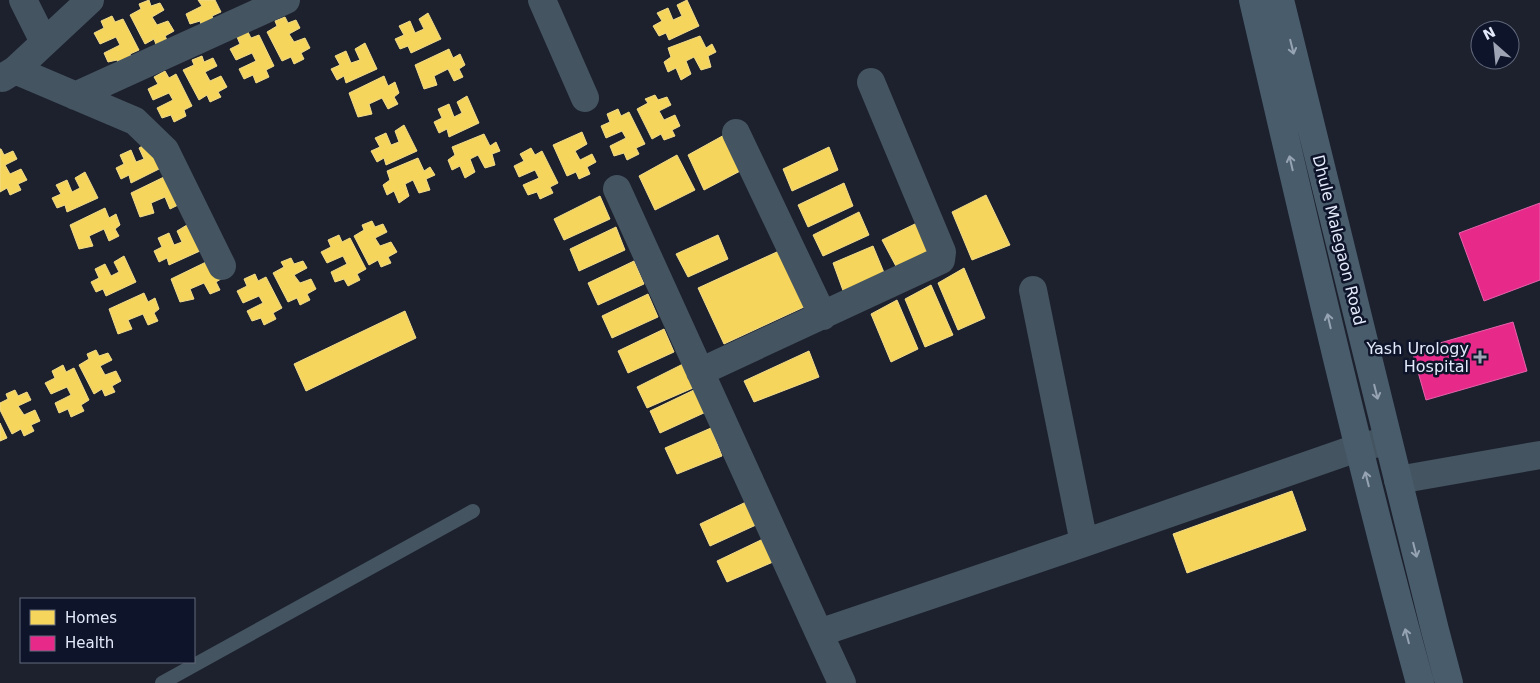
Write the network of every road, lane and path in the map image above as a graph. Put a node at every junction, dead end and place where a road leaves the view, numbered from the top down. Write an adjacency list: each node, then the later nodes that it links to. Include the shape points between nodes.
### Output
1 (23, 0): 7 (street)
2 (90, 0): 7 (street)
3 (286, 0): 10 (street)
4 (542, 0): 11 (street)
5 (1253, 0): 19 (main road, one-way to 5)
6 (1280, 0): 18 (main road, Dhule Malegaon Road, one-way to 18)
7 (44, 42): 8 (street)
8 (8, 75): 10 (street)
9 (871, 82): 16 (street, via 943,256 938,263)
10 (75, 96): 14 (street, via 135,121 165,150)
11 (585, 98)
12 (736, 133): 16 (street)
13 (617, 189): 17 (street)
14 (222, 266)
15 (1033, 290): 23 (street)
16 (823, 316): 17 (street)
17 (700, 372): 24 (street)
18 (1388, 441): 19 (street); 21 (main road, Dhule Malegaon Road)
19 (1360, 447): 23 (street); 27 (main road, one-way to 19)
20 (1540, 455): 21 (street)
21 (1398, 480): 28 (main road, Dhule Malegaon Road, one-way to 28)
22 (473, 511): 25 (lane)
23 (1084, 544): 24 (street)
24 (819, 633): 26 (street)
25 (162, 683)
26 (842, 683)
27 (1420, 683)
28 (1449, 683)

